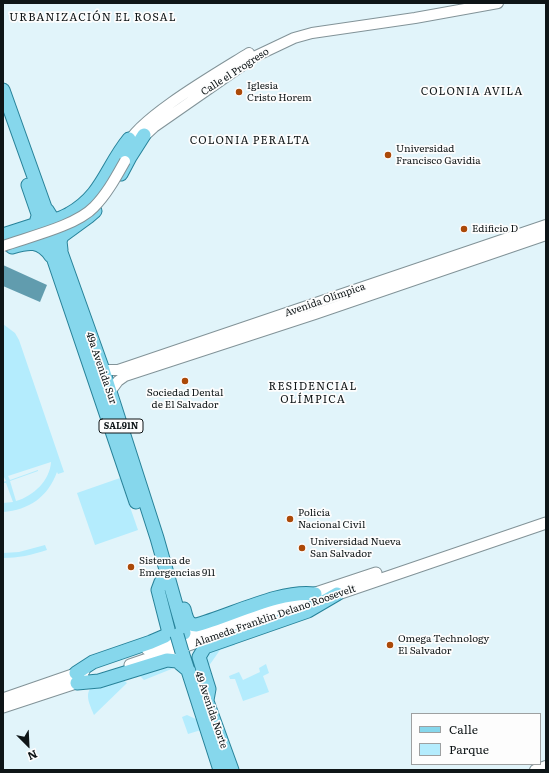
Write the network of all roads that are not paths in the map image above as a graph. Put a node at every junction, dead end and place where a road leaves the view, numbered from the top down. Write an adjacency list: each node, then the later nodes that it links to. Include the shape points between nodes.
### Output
1 (472, 3): 6 (street, Calle el Progreso, via 295,31 282,36 252,51 197,86 159,112)
2 (498, 3): 5 (street, Calle el Progreso, via 294,38 256,56)
3 (3, 90): 9 (main road, 49a Avenida Sur / SAL91N)
4 (3, 112): 9 (main road, 49a Avenida Sur / SAL91N)
5 (144, 135): 7 (street, Calle el Progreso); 12 (main road, via 104,199 88,217)
6 (129, 139): 7 (street, Calle el Progreso); 8 (main road, via 94,195)
7 (123, 160): 9 (street, Calle el Progreso, bridge, via 109,188 91,210 73,221)
8 (65, 217): 9 (main road); 12 (main road, via 61,221 61,226)
9 (44, 220): 11 (main road); 15 (street); 17 (street, bridge); 19 (main road, 49a Avenida Sur / SAL91N)
10 (546, 225): 20 (street, Avenida Olímpica, via 118,370)
11 (25, 228): 13 (main road); 16 (main road, via 33,232)
12 (67, 231): 19 (main road, via 60,241)
13 (3, 235)
14 (546, 235): 21 (street, Avenida Olímpica, via 125,376)
15 (3, 239)
16 (32, 243): 18 (main road); 19 (main road)
17 (3, 246)
18 (3, 250)
19 (59, 259): 20 (main road, 49a Avenida Sur / SAL91N); 24 (main road, 49a Avenida Sur / SAL91N, via 147,534)
20 (103, 370): 21 (main road, 49a Avenida Sur / SAL91N)
21 (110, 392): 24 (main road, 49a Avenida Sur / SAL91N)
22 (546, 516): 25 (main road, Alameda Franklin Delano Roosevelt)
23 (546, 523): 26 (main road, Alameda Franklin Delano Roosevelt)
24 (165, 581): 25 (main road, via 173,582 177,586 187,619 193,625 276,598 304,592); 27 (main road, 49a Avenida Sur / SAL91N); 29 (main road, via 158,590 168,634 93,662)
25 (315, 594): 29 (main road, Alameda Franklin Delano Roosevelt)
26 (337, 594): 29 (main road, Alameda Franklin Delano Roosevelt); 31 (main road, via 308,611 205,647 199,657 209,689)
27 (186, 651): 28 (main road, 49 Avenida Norte / SAL91N); 31 (main road, 49 Avenida Norte / SAL91N)
28 (189, 671): 29 (main road, via 177,661 167,660 99,681); 34 (main road, 49 Avenida Norte / SAL91N)
29 (77, 678): 30 (main road, Alameda Franklin Delano Roosevelt); 32 (main road, Alameda Franklin Delano Roosevelt)
30 (3, 699)
31 (207, 700): 35 (main road, 49 Avenida Norte / SAL91N)
32 (3, 707)
33 (546, 766): 36 (street)
34 (220, 770)
35 (232, 770)
36 (535, 770)

